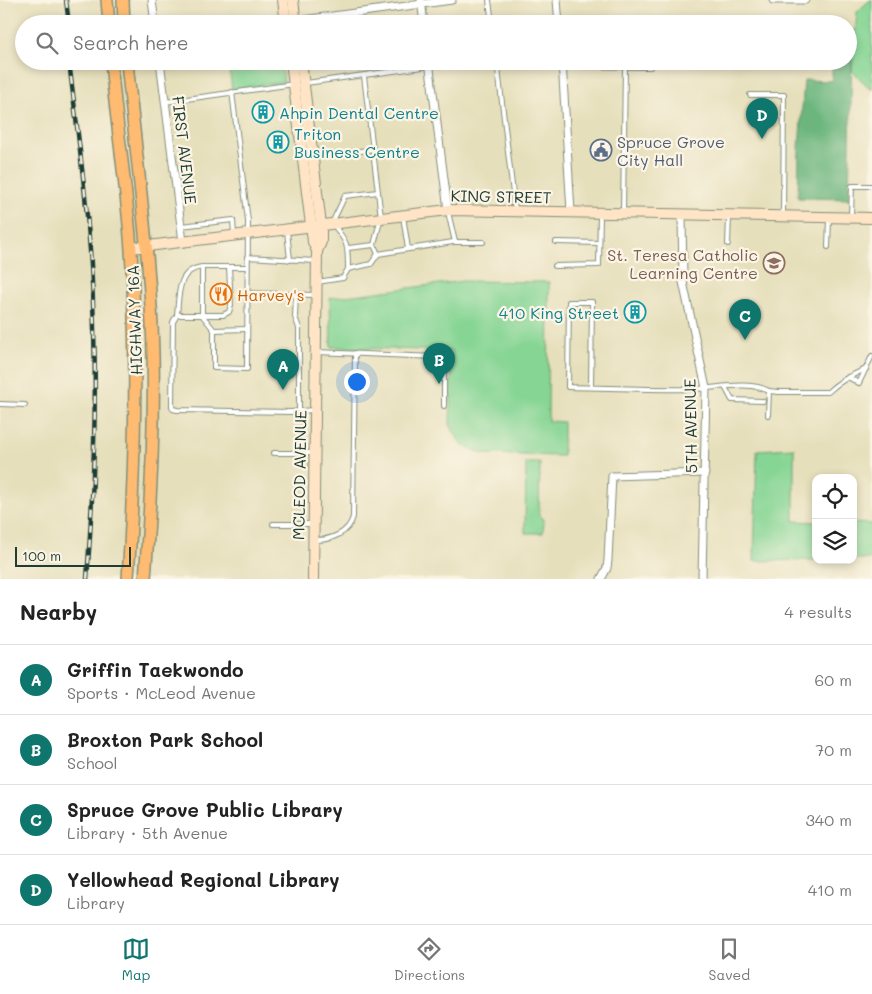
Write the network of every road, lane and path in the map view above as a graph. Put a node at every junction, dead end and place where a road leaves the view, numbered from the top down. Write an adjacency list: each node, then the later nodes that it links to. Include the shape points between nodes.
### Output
1 (107, 0): 12 (main road)
2 (123, 0): 13 (main road)
3 (152, 0): 14 (street)
4 (283, 0): 15 (street)
5 (293, 0): 16 (street)
6 (452, 0): 11 (street)
7 (490, 0): 19 (lane)
8 (557, 0): 20 (street)
9 (772, 0): 10 (street)
10 (805, 0)
11 (421, 2): 17 (street); 18 (street)
12 (108, 15)
13 (124, 15)
14 (154, 15)
15 (288, 15)
16 (292, 15)
17 (341, 15)
18 (423, 15)
19 (491, 15)
20 (558, 15)
21 (112, 70): 68 (main road, HIGHWAY 16A)
22 (128, 70): 66 (main road, HIGHWAY 16A)
23 (161, 70): 35 (street, FIRST AVENUE)
24 (294, 70): 32 (street, MCLEOD AVENUE)
25 (300, 70): 32 (street, MCLEOD AVENUE)
26 (396, 70): 31 (lane)
27 (430, 70): 40 (street)
28 (498, 70): 41 (lane)
29 (562, 70): 42 (street)
30 (625, 70): 44 (lane)
31 (364, 76): 32 (lane); 36 (lane)
32 (299, 84): 33 (lane); 54 (street, MCLEOD AVENUE)
33 (232, 92): 35 (lane); 57 (lane)
34 (750, 95): 48 (lane, via 784,95)
35 (165, 102): 55 (street, FIRST AVENUE)
36 (373, 149): 37 (lane); 39 (lane)
37 (348, 153)
38 (872, 186): 51 (lane, via 852,186)
39 (378, 192): 50 (lane); 53 (lane, via 345,196)
40 (448, 210): 41 (street, KING STREET); 45 (street, KING STREET); 60 (lane)
41 (515, 211): 42 (street, KING STREET)
42 (571, 212): 43 (street, KING STREET)
43 (600, 212): 44 (street, KING STREET); 63 (lane)
44 (623, 213): 46 (street, KING STREET)
45 (403, 214): 50 (street, KING STREET); 70 (lane)
46 (682, 214): 47 (street, KING STREET); 95 (street, 5TH AVENUE, via 682,282)
47 (729, 215): 48 (street, KING STREET); 65 (lane)
48 (783, 216): 49 (street, KING STREET)
49 (829, 216): 51 (street, KING STREET); 67 (lane)
50 (381, 217): 53 (street, KING STREET); 64 (lane)
51 (851, 217): 52 (street, KING STREET)
52 (872, 218)
53 (332, 223): 54 (street, KING STREET); 69 (lane)
54 (316, 225): 56 (street, KING STREET); 72 (street, MCLEOD AVENUE, via 313,242)
55 (181, 226): 58 (lane, via 232,220); 59 (street, FIRST AVENUE)
56 (286, 229): 57 (street, KING STREET); 74 (lane)
57 (249, 234): 58 (street, KING STREET); 73 (lane)
58 (234, 235): 59 (street, KING STREET)
59 (183, 242): 66 (street, KING STREET)
60 (455, 242): 61 (lane); 70 (lane)
61 (483, 242)
62 (556, 242): 63 (lane)
63 (599, 243): 75 (lane, via 599,265)
64 (374, 244): 69 (lane); 71 (lane)
65 (728, 244)
66 (147, 246): 68 (street, KING STREET); 111 (main road, HIGHWAY 16A, via 153,406)
67 (828, 247)
68 (131, 248): 110 (main road, HIGHWAY 16A, via 136,407)
69 (348, 248): 79 (lane)
70 (408, 249): 71 (lane)
71 (378, 254): 79 (lane, via 371,264)
72 (317, 256): 74 (lane); 80 (street, MCLEOD AVENUE)
73 (247, 257): 74 (lane); 78 (lane)
74 (290, 260)
75 (556, 266)
76 (202, 267): 77 (lane); 84 (lane, via 193,268 186,274 180,286); 85 (lane)
77 (229, 267): 78 (lane); 85 (lane, via 229,312)
78 (247, 267): 81 (lane)
79 (348, 269): 80 (lane, via 343,278)
80 (317, 282): 83 (street, MCLEOD AVENUE)
81 (247, 293): 82 (lane); 86 (lane)
82 (296, 295): 83 (lane); 101 (lane)
83 (317, 295): 88 (street, MCLEOD AVENUE)
84 (177, 315): 85 (lane); 101 (lane, via 173,322 173,409)
85 (202, 315): 87 (lane)
86 (247, 329): 87 (lane); 87 (lane, via 247,369 214,368)
87 (214, 330)
88 (316, 352): 89 (lane); 102 (street, MCLEOD AVENUE)
89 (355, 352): 100 (lane, via 440,359 445,368); 109 (lane, via 352,523 344,532 326,540)
90 (872, 356): 91 (lane)
91 (866, 369): 92 (lane); 92 (lane, via 859,383)
92 (848, 377): 96 (lane, via 828,392)
93 (591, 387): 93 (lane, via 568,387 568,302 592,302); 95 (lane)
94 (725, 387): 95 (lane); 96 (lane, via 761,386); 97 (lane, via 732,400)
95 (706, 388): 106 (street, 5TH AVENUE)
96 (769, 391): 103 (lane)
97 (763, 401)
98 (0, 404): 99 (lane)
99 (25, 405)
100 (444, 406)
101 (299, 410): 102 (lane)
102 (316, 410): 105 (street, MCLEOD AVENUE)
103 (768, 415)
104 (274, 453): 105 (lane)
105 (315, 454): 108 (street, MCLEOD AVENUE)
106 (704, 473): 113 (street, via 612,476 608,560); 114 (street, 5TH AVENUE)
107 (273, 524): 108 (lane)
108 (314, 524): 109 (street, MCLEOD AVENUE)
109 (313, 540): 112 (street, MCLEOD AVENUE)
110 (128, 579)
111 (145, 579)
112 (312, 579)
113 (601, 579)
114 (702, 579)

